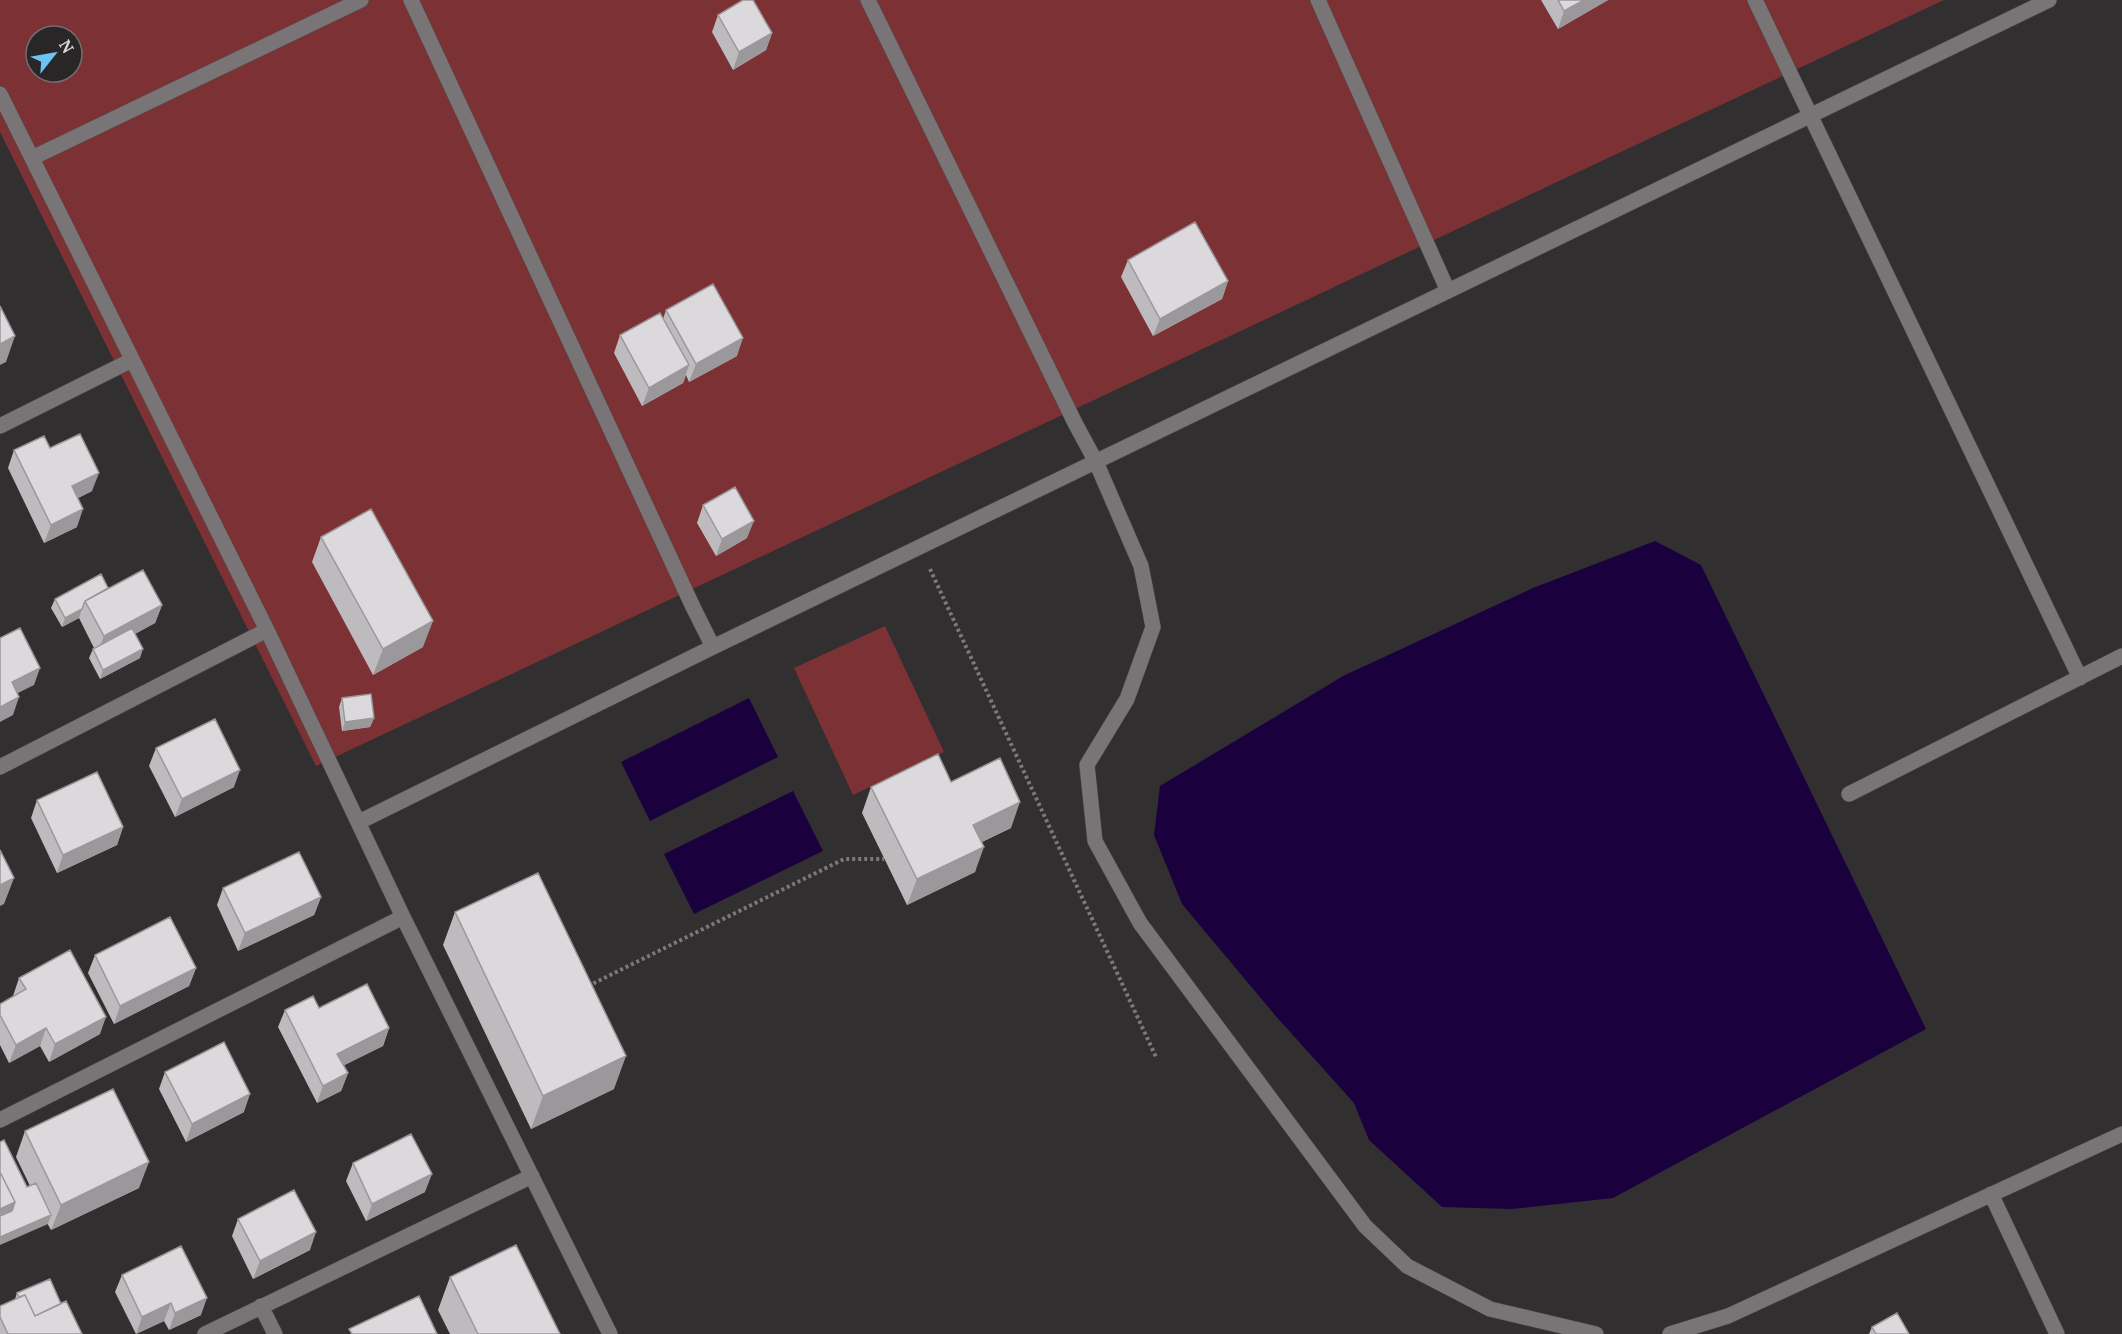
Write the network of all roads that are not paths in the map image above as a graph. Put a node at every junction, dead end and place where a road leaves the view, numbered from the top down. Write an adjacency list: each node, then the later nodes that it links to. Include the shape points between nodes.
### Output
1 (361, 0): 9 (street)
2 (411, 0): 15 (street)
3 (868, 0): 13 (street)
4 (1318, 0): 10 (street)
5 (1755, 0): 8 (street)
6 (2049, 0): 8 (street)
7 (0, 94): 9 (street)
8 (1811, 115): 10 (street); 17 (street)
9 (32, 158): 11 (street)
10 (1448, 291): 13 (street)
11 (132, 360): 12 (street); 14 (street)
12 (0, 426)
13 (1096, 462): 15 (street); 30 (street, via 1141,566 1154,627 1127,699 1087,765 1095,841 1140,923 1365,1226 1407,1266 1490,1309)
14 (267, 630): 18 (street); 20 (street)
15 (713, 647): 20 (street)
16 (2122, 656): 17 (street)
17 (2080, 678): 19 (street)
18 (0, 767)
19 (1849, 794)
20 (359, 822): 21 (street)
21 (403, 918): 22 (street); 24 (street)
22 (0, 1120)
23 (2122, 1134): 25 (street)
24 (532, 1176): 26 (street); 29 (street)
25 (1991, 1194): 31 (street, via 1728,1316); 32 (street)
26 (261, 1306): 27 (street); 28 (street)
27 (205, 1334)
28 (275, 1334)
29 (610, 1334)
30 (1596, 1334)
31 (1670, 1334)
32 (2057, 1334)

